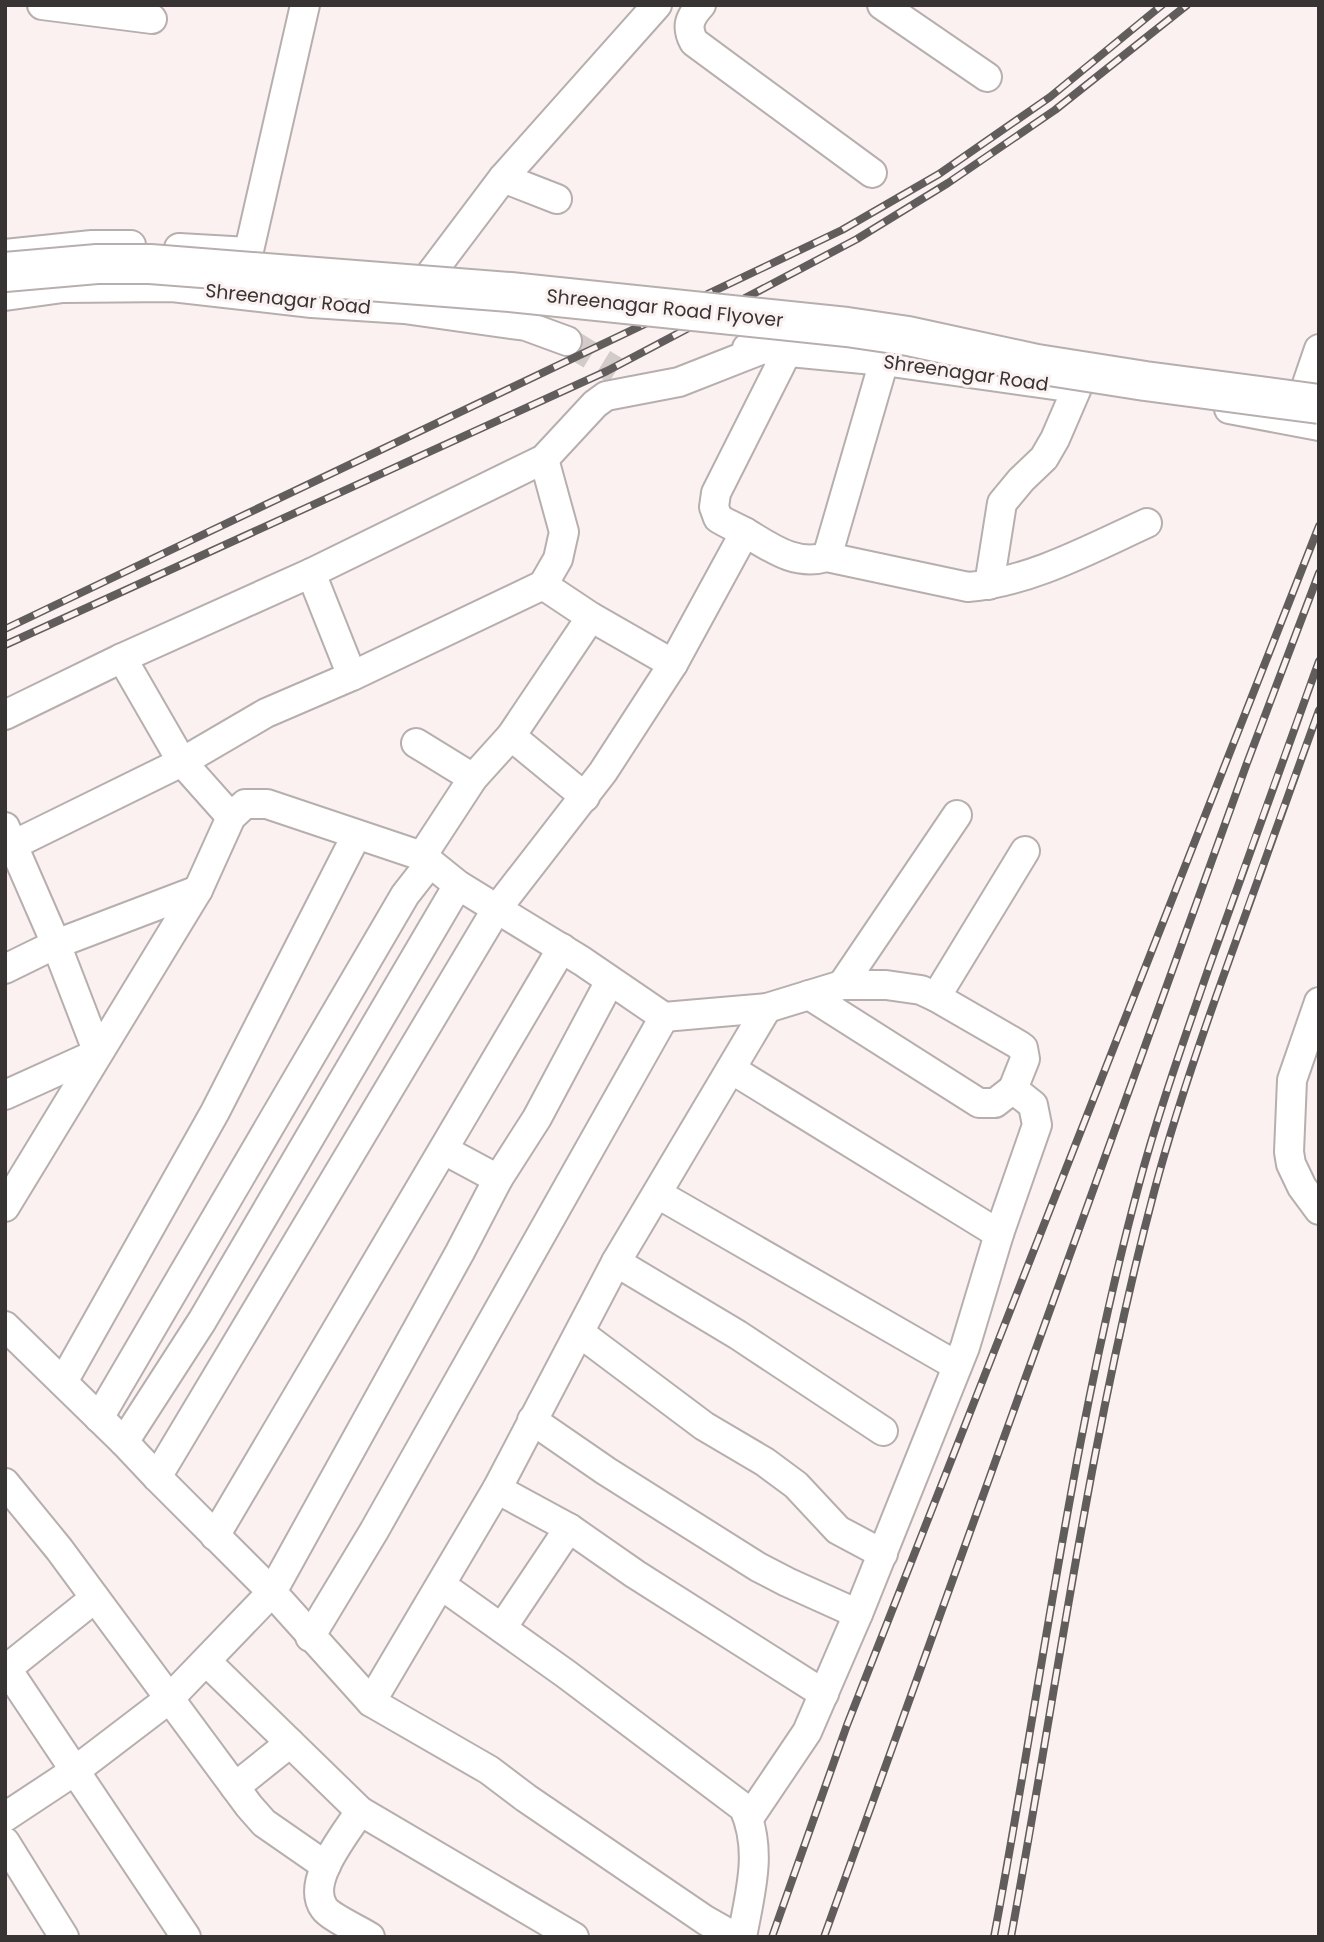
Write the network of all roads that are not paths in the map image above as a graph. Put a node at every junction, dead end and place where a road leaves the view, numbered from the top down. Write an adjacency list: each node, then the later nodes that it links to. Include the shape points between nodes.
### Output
1 (42, 5): 6 (street)
2 (306, 5): 11 (street)
3 (701, 5): 8 (street, via 688,30 694,42)
4 (882, 5): 7 (street)
5 (650, 9): 9 (street)
6 (152, 19)
7 (987, 77)
8 (872, 173)
9 (503, 178): 10 (street); 16 (street)
10 (557, 199)
11 (249, 252): 12 (street, via 92,245); 14 (street)
12 (5, 254)
13 (5, 272): 23 (highway, Shreenagar Road Flyover, bridge, via 150,264 666,307 847,327)
14 (239, 293): 15 (street, Shreenagar Road, via 172,287 63,288); 16 (street, Shreenagar Road)
15 (5, 296)
16 (404, 309): 17 (street, Shreenagar Road, via 526,326)
17 (567, 341)
18 (1319, 349): 23 (street)
19 (776, 350): 20 (street, Shreenagar Road); 21 (street, Shreenagar Road, via 719,350 643,376); 24 (street, via 679,382 606,396); 26 (street, via 716,493 718,518)
20 (884, 361): 22 (street, Shreenagar Road); 27 (street)
21 (616, 371)
22 (1077, 388): 23 (street, Shreenagar Road); 30 (street, via 1044,458 1002,503)
23 (1311, 417)
24 (544, 459): 28 (street); 29 (street, via 564,532 558,559)
25 (1147, 523): 30 (street, via 1064,561)
26 (745, 532): 27 (street, via 778,553 801,560); 33 (street)
27 (827, 558): 30 (street, via 968,587)
28 (311, 573): 32 (street); 34 (street)
29 (542, 585): 31 (street); 34 (street)
30 (989, 585)
31 (591, 617): 33 (street); 36 (street)
32 (122, 658): 35 (street); 38 (street)
33 (673, 664): 40 (street)
34 (352, 676): 38 (street, via 266,713)
35 (5, 715)
36 (512, 736): 39 (street); 40 (street)
37 (415, 743): 39 (street)
38 (182, 762): 42 (street); 44 (street)
39 (473, 778): 46 (street)
40 (585, 797): 49 (street)
41 (957, 815): 54 (street)
42 (232, 817): 43 (street, via 245,804 267,804); 48 (street)
43 (356, 836): 46 (street); 74 (street, via 215,1112)
44 (8, 840): 50 (street)
45 (1025, 851): 56 (street)
46 (426, 860): 47 (street); 75 (street)
47 (458, 885): 49 (street); 78 (street, via 202,1321)
48 (198, 890): 50 (street); 60 (street)
49 (496, 910): 51 (street); 79 (street)
50 (56, 944): 52 (street); 60 (street)
51 (562, 948): 53 (street); 64 (street)
52 (5, 970)
53 (610, 981): 59 (street); 65 (street, via 537,1118)
54 (842, 985): 55 (street); 56 (street, via 886,985)
55 (809, 995): 58 (street); 62 (street, via 979,1103 995,1103)
56 (936, 997): 62 (street, via 1023,1048 1025,1059)
57 (1319, 1002): 68 (street, via 1292,1080 1289,1152 1301,1187)
58 (768, 1008): 59 (street); 61 (street)
59 (664, 1017): 90 (street, via 381,1520)
60 (98, 1053): 63 (street); 67 (street)
61 (731, 1069): 66 (street); 69 (street)
62 (1013, 1089): 69 (street, via 1033,1105 1037,1125)
63 (5, 1095)
64 (444, 1150): 65 (street); 83 (street)
65 (498, 1179): 86 (street)
66 (658, 1194): 70 (street); 73 (street)
67 (5, 1207)
68 (1319, 1210)
69 (999, 1234): 73 (street)
70 (616, 1262): 72 (street); 77 (street, via 738,1335)
71 (5, 1326): 74 (street)
72 (580, 1333): 76 (street); 84 (street, via 704,1426 796,1485 838,1530)
73 (957, 1366): 84 (street)
74 (63, 1382): 75 (street)
75 (99, 1418): 78 (street)
76 (533, 1420): 81 (street); 88 (street, via 758,1567)
77 (883, 1431)
78 (124, 1441): 79 (street)
79 (156, 1477): 83 (street)
80 (5, 1483): 87 (street)
81 (497, 1489): 82 (street); 85 (street)
82 (569, 1528): 89 (street); 93 (street)
83 (215, 1536): 86 (street)
84 (883, 1554): 88 (street)
85 (441, 1585): 89 (street); 95 (street)
86 (272, 1592): 90 (street); 91 (street)
87 (95, 1598): 92 (street); 94 (street)
88 (858, 1614): 93 (street)
89 (502, 1628): 101 (street, via 744,1808)
90 (310, 1637): 95 (street)
91 (207, 1662): 94 (street); 96 (street)
92 (6, 1669): 97 (street)
93 (824, 1694): 101 (street, via 807,1732)
94 (169, 1699): 97 (street); 98 (street)
95 (371, 1702): 104 (street, via 489,1770)
96 (290, 1743): 98 (street); 99 (street)
97 (76, 1770): 100 (street); 106 (street)
98 (235, 1787): 103 (street, via 264,1822)
99 (360, 1811): 103 (street); 108 (street)
100 (5, 1817)
101 (749, 1818): 110 (street, via 755,1866)
102 (5, 1842): 105 (street)
103 (326, 1866): 107 (street, via 319,1885 324,1909)
104 (701, 1928): 109 (street)
105 (64, 1937)
106 (186, 1937)
107 (370, 1937)
108 (574, 1937)
109 (735, 1937)
110 (742, 1937)

